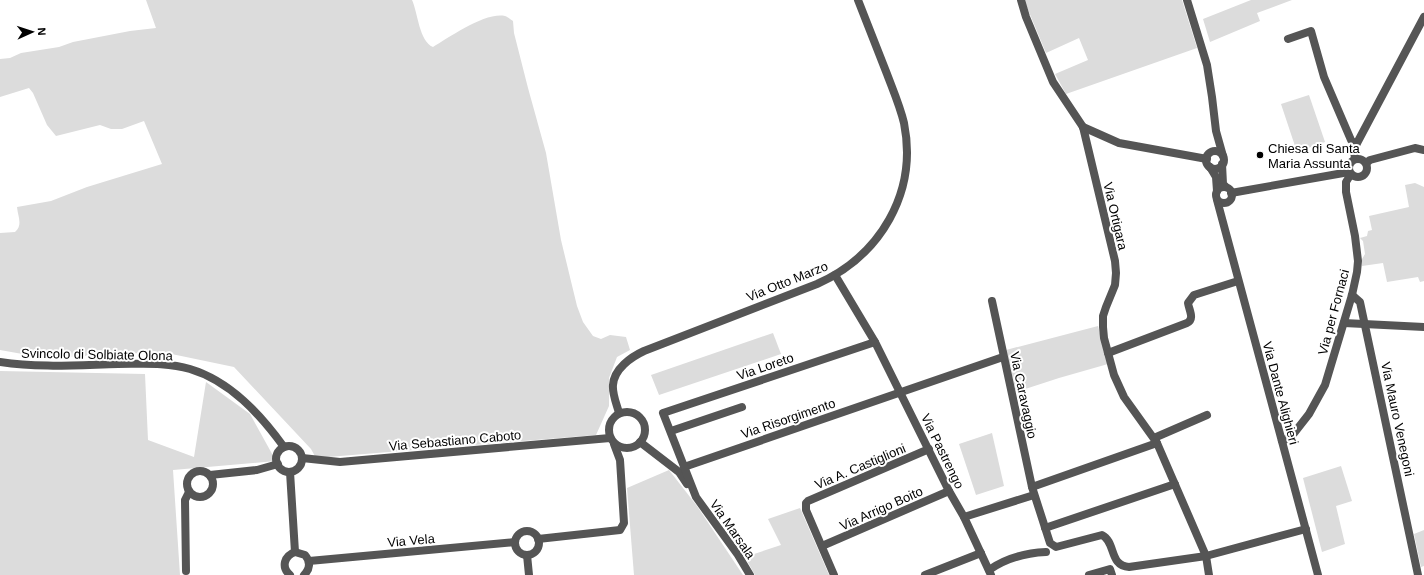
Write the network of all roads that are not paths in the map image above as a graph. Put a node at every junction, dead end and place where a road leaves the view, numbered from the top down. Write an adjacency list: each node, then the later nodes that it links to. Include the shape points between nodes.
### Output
1 (858, 0): 19 (street, Via Otto Marzo, via 901,112 906,167 898,199 884,229 863,254)
2 (1020, 0): 6 (street, Via Ortigara, via 1053,82)
3 (1187, 0): 7 (street, via 1207,65)
4 (1424, 17): 8 (street, Via per Fornaci)
5 (1288, 40): 8 (street, via 1312,31 1324,77 1351,140)
6 (1083, 127): 10 (street, via 1119,144); 27 (street, Via Ortigara, via 1115,261 1115,285 1103,316 1104,338)
7 (1216, 131): 10 (street, via 1215,143); 12 (street)
8 (1356, 145): 11 (street, Via per Fornaci)
9 (1424, 150): 13 (street, via 1415,148)
10 (1209, 155): 12 (street, via 1217,151 1222,154); 14 (street, Via Dante Alighieri)
11 (1356, 158): 13 (street); 15 (street, Via per Fornaci, via 1350,162)
12 (1223, 160): 14 (street, via 1216,168); 16 (street, via 1223,184)
13 (1366, 163): 15 (street, via 1367,170 1363,175 1357,177)
14 (1210, 167): 17 (street, Via Dante Alighieri, via 1216,177)
15 (1350, 173): 16 (street); 21 (street, Via per Fornaci, via 1346,182 1346,192 1358,261)
16 (1229, 194): 17 (street, via 1220,188); 17 (street, via 1224,203); 18 (street)
17 (1217, 196): 18 (street, Via Dante Alighieri)
18 (1223, 217): 20 (street, Via Dante Alighieri)
19 (835, 275): 26 (street, Via Pastrengo); 32 (street, Via Otto Marzo, via 637,354 621,369 613,384)
20 (1238, 281): 27 (street, via 1194,295 1188,303 1191,318 1187,324); 38 (street, Via Dante Alighieri)
21 (1352, 295): 23 (street, Via per Fornaci); 24 (street, Via Mauro Venegoni, via 1360,302)
22 (992, 300): 28 (street, Via Caravaggio)
23 (1344, 323): 24 (street); 38 (street, Via per Fornaci, via 1330,374 1321,394 1291,437)
24 (1365, 324): 25 (street); 76 (street, Via Mauro Venegoni)
25 (1424, 326)
26 (875, 342): 30 (street, Via Pastrengo); 33 (street, Via Loreto)
27 (1108, 352): 36 (street, Via Ortigara, via 1114,375 1124,397)
28 (1003, 357): 30 (street, Via Risorgimento); 49 (street, Via Caravaggio)
29 (0, 362): 40 (street, Svincolo di Solbiate Olona, via 36,366 154,364 190,369 220,382 234,393 265,422)
30 (901, 393): 41 (street, Via Pastrengo); 44 (street, Via Risorgimento)
31 (742, 407): 35 (street)
32 (619, 413): 37 (street, via 610,421 608,432); 39 (street, via 631,412 641,419 645,431)
33 (663, 413): 35 (street, Via Marsala)
34 (1207, 415): 36 (street)
35 (671, 431): 44 (street, Via Marsala)
36 (1155, 440): 47 (street, Via Ortigara); 49 (street)
37 (612, 441): 39 (street, via 625,448); 42 (street, Via Sebastiano Caboto, via 340,462); 55 (street, Via Vela, via 620,460 624,523 620,530)
38 (1282, 441): 54 (street, Via Dante Alighieri)
39 (640, 442): 51 (street, Via Marsala, via 679,472)
40 (284, 447): 42 (street, via 296,448); 43 (street, via 278,453)
41 (929, 449): 48 (street, Via Pastrengo); 57 (street, Via A. Castiglioni, via 808,501 805,505 806,510)
42 (302, 458): 45 (street, via 300,466)
43 (278, 464): 45 (street, via 283,470); 46 (street, via 256,470)
44 (684, 467): 51 (street, Via Marsala)
45 (290, 472): 58 (street)
46 (210, 475): 50 (street, via 198,471 190,475 187,483); 50 (street, via 214,483 209,495 200,498)
47 (1175, 484): 53 (street); 62 (street, Via Ortigara)
48 (949, 491): 52 (street, Via Pastrengo); 57 (street, Via Arrigo Boito)
49 (1033, 491): 52 (street); 53 (street, Via Caravaggio)
50 (189, 492): 64 (street, via 185,500)
51 (696, 497): 69 (street, Via Marsala)
52 (964, 517): 60 (street, Via Pastrengo)
53 (1045, 528): 62 (street, Via Caravaggio, via 1050,543 1056,547 1102,535 1106,537 1118,563 1124,566)
54 (1306, 529): 62 (street); 75 (street, Via Dante Alighieri)
55 (538, 539): 56 (street, Via Vela, via 533,533 525,531 518,535); 61 (street, via 536,550)
56 (515, 542): 61 (street, via 517,549); 63 (street, Via Vela)
57 (822, 546): 70 (street, Via A. Castiglioni)
58 (296, 552): 63 (street, via 302,553); 66 (street, via 288,556 284,563 286,572)
59 (1046, 552): 65 (street, Via Pastrengo, via 1017,556)
60 (981, 553): 65 (street, Via Pastrengo); 71 (street)
61 (527, 555): 68 (street)
62 (1206, 556): 74 (street, Via Ortigara)
63 (309, 561): 67 (street, via 309,569)
64 (186, 571)
65 (990, 572)
66 (290, 575)
67 (304, 575)
68 (529, 575)
69 (750, 575)
70 (834, 575)
71 (925, 575)
72 (1089, 575): 73 (street, via 1110,569)
73 (1112, 575)
74 (1210, 575)
75 (1318, 575)
76 (1418, 575)

